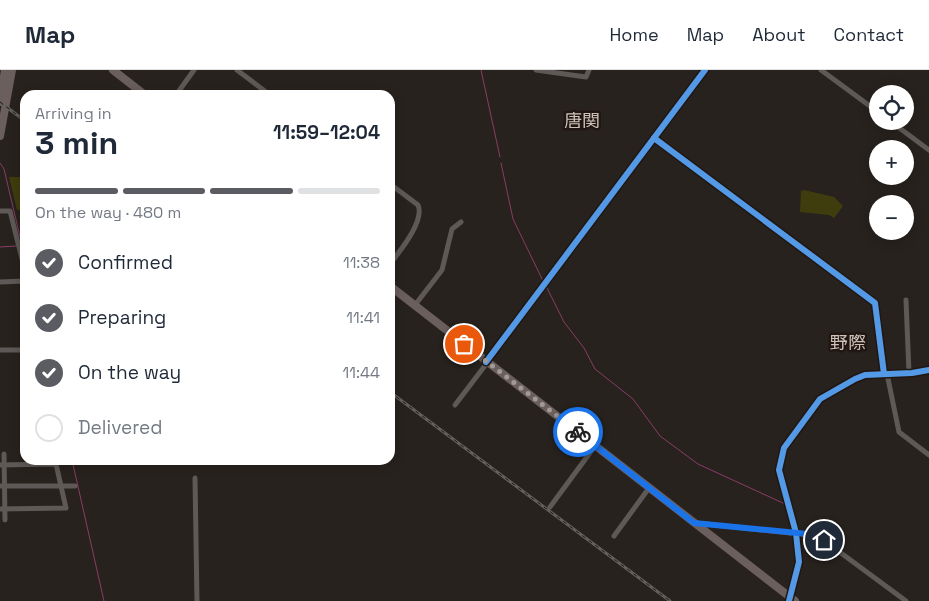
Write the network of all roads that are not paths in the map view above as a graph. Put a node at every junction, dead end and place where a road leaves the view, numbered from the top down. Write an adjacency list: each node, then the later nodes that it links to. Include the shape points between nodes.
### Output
1 (5, 70): 13 (highway)
2 (12, 70): 16 (highway)
3 (113, 70): 10 (highway)
4 (194, 70): 11 (street)
5 (237, 70): 12 (street)
6 (536, 70): 7 (street, via 586,77)
7 (589, 70)
8 (705, 70): 17 (street)
9 (821, 70): 14 (street)
10 (139, 90)
11 (180, 90)
12 (263, 90)
13 (0, 102)
14 (869, 105)
15 (902, 130): 18 (street)
16 (0, 136)
17 (654, 138): 31 (street); 34 (street, via 875,303)
18 (929, 150)
19 (395, 188): 23 (street, via 420,209 412,234)
20 (0, 212): 22 (street, via 10,211)
21 (461, 222): 28 (street, via 452,229 442,270)
22 (20, 251)
23 (395, 257)
24 (20, 281): 25 (street)
25 (0, 282)
26 (395, 290): 28 (highway)
27 (906, 300): 33 (street)
28 (414, 305): 31 (highway)
29 (0, 350): 30 (street)
30 (20, 350)
31 (487, 362): 35 (street); 36 (highway)
32 (929, 370): 33 (street)
33 (908, 373): 34 (street)
34 (886, 374): 38 (street, via 899,432); 51 (street, via 865,375 828,393 784,448 779,470)
35 (455, 405)
36 (596, 446): 46 (highway); 47 (street)
37 (4, 454): 39 (street)
38 (929, 455)
39 (2, 465): 40 (street); 43 (street)
40 (20, 465)
41 (56, 465): 44 (street)
42 (195, 478): 54 (street)
43 (2, 486): 44 (street); 48 (street)
44 (60, 486): 45 (street); 48 (street, via 66,508)
45 (75, 486)
46 (649, 488): 50 (highway); 52 (street)
47 (550, 507)
48 (2, 509): 49 (street)
49 (5, 520)
50 (694, 523): 51 (street); 53 (highway)
51 (796, 532): 53 (street, via 799,562); 55 (street, via 818,536)
52 (614, 536)
53 (792, 600)
54 (197, 601)
55 (906, 601)

